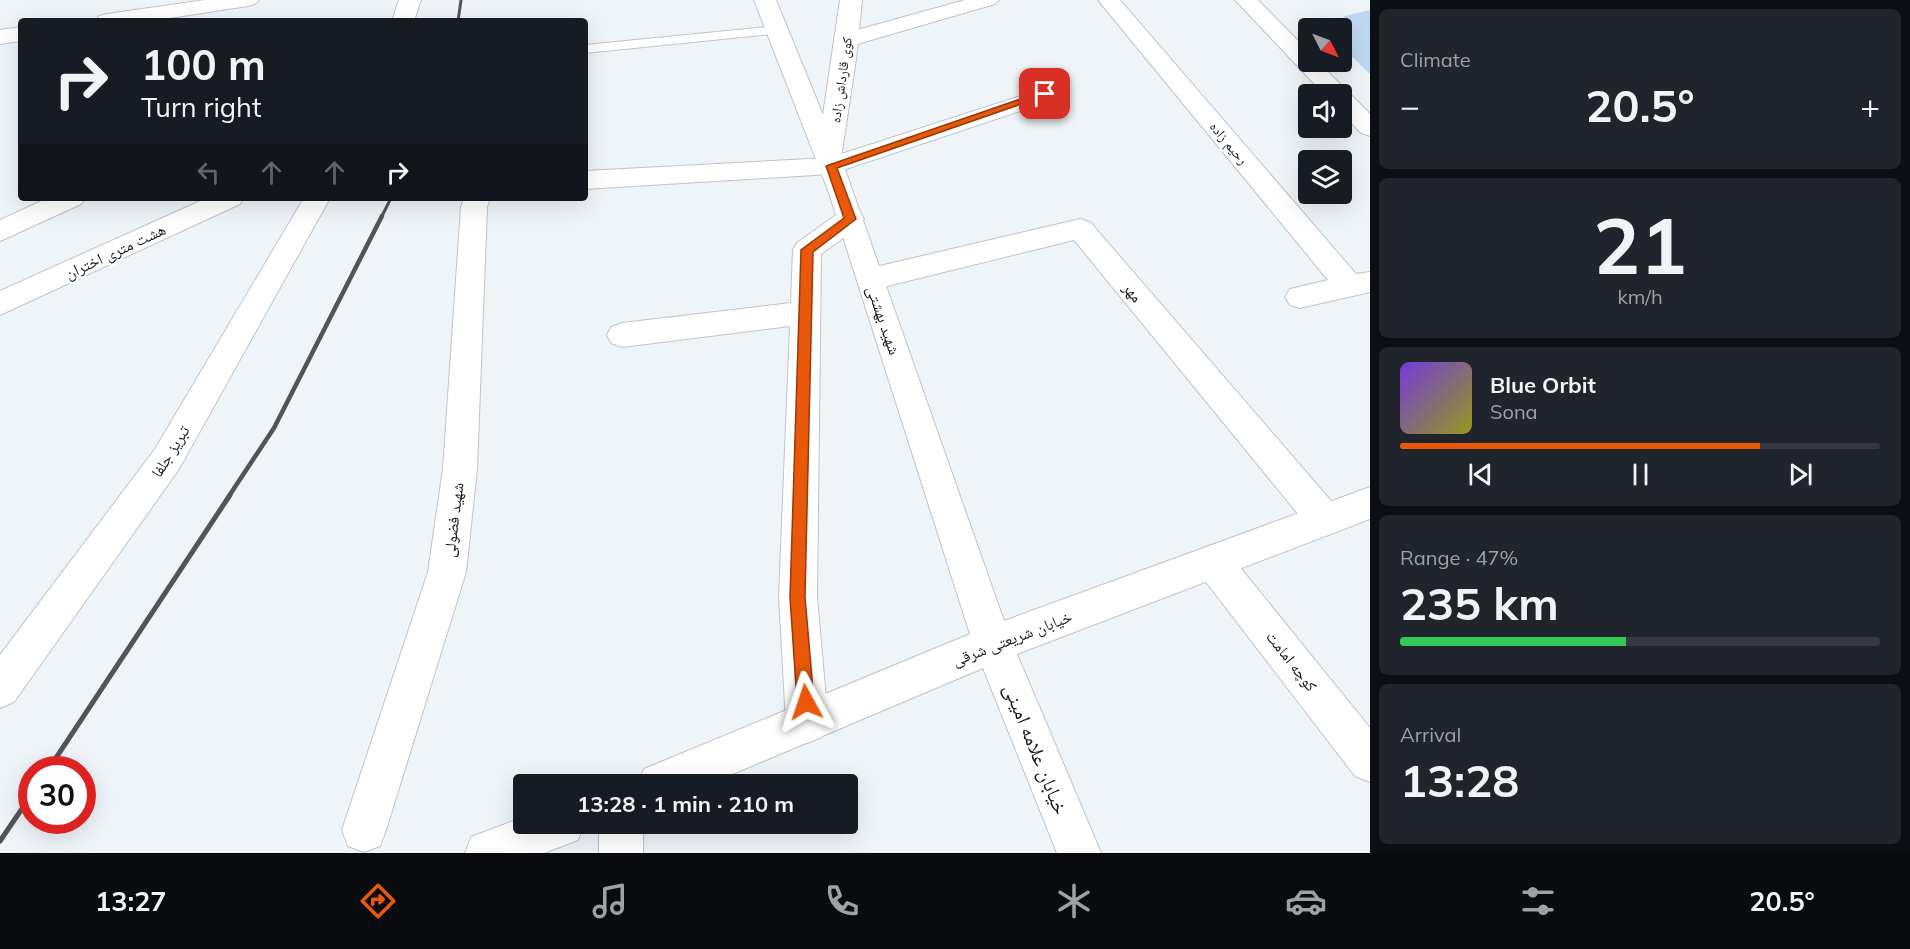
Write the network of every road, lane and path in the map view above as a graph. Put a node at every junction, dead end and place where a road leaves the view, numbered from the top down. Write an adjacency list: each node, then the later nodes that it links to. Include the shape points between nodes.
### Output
1 (248, 0): 8 (street)
2 (410, 0): 9 (street)
3 (765, 0): 10 (street, شهید بهشتی)
4 (851, 0): 13 (street, کوی قارداش زاده)
5 (988, 0): 13 (street)
6 (1109, 0): 28 (street, رحیم زاده)
7 (1246, 0): 15 (street)
8 (127, 18)
9 (404, 18)
10 (777, 30): 14 (lane); 19 (street, شهید بهشتی)
11 (18, 34): 12 (street)
12 (0, 37)
13 (847, 40): 19 (street, کوی قارداش زاده)
14 (588, 49)
15 (1327, 84)
16 (1045, 94): 19 (street)
17 (1352, 109): 18 (street)
18 (1370, 128)
19 (830, 163): 20 (street); 25 (street, شهید بهشتی)
20 (588, 180)
21 (65, 201): 26 (street)
22 (224, 201): 30 (street, هشت متری اختران)
23 (315, 201): 37 (street, تبریز جلفا, via 167,459)
24 (476, 201): 41 (street, شهید فضولی, via 460,469 447,573)
25 (850, 219): 27 (street, شهید بهشتی); 31 (street, via 807,250)
26 (0, 231)
27 (871, 279): 34 (street, مهر, via 1080,229); 36 (street, شهید بهشتی)
28 (1359, 284): 29 (street, رحیم زاده)
29 (1300, 297)
30 (0, 304)
31 (806, 313): 32 (street); 38 (street, via 798,597)
32 (622, 335)
33 (1370, 502): 34 (street, خیابان شریعتی شرقی)
34 (1325, 520): 35 (street, خیابان شریعتی شرقی)
35 (1213, 562): 36 (street, خیابان شریعتی شرقی); 39 (street, کوچه امامت)
36 (993, 644): 38 (street, خیابان شریعتی شرقی); 46 (street, خیابان علامه امینی)
37 (0, 688)
38 (807, 722): 40 (street, خیابان شریعتی شرقی)
39 (1370, 761)
40 (683, 774)
41 (364, 830)
42 (536, 834): 44 (street)
43 (621, 834): 45 (street)
44 (487, 853)
45 (621, 853)
46 (1079, 853)

